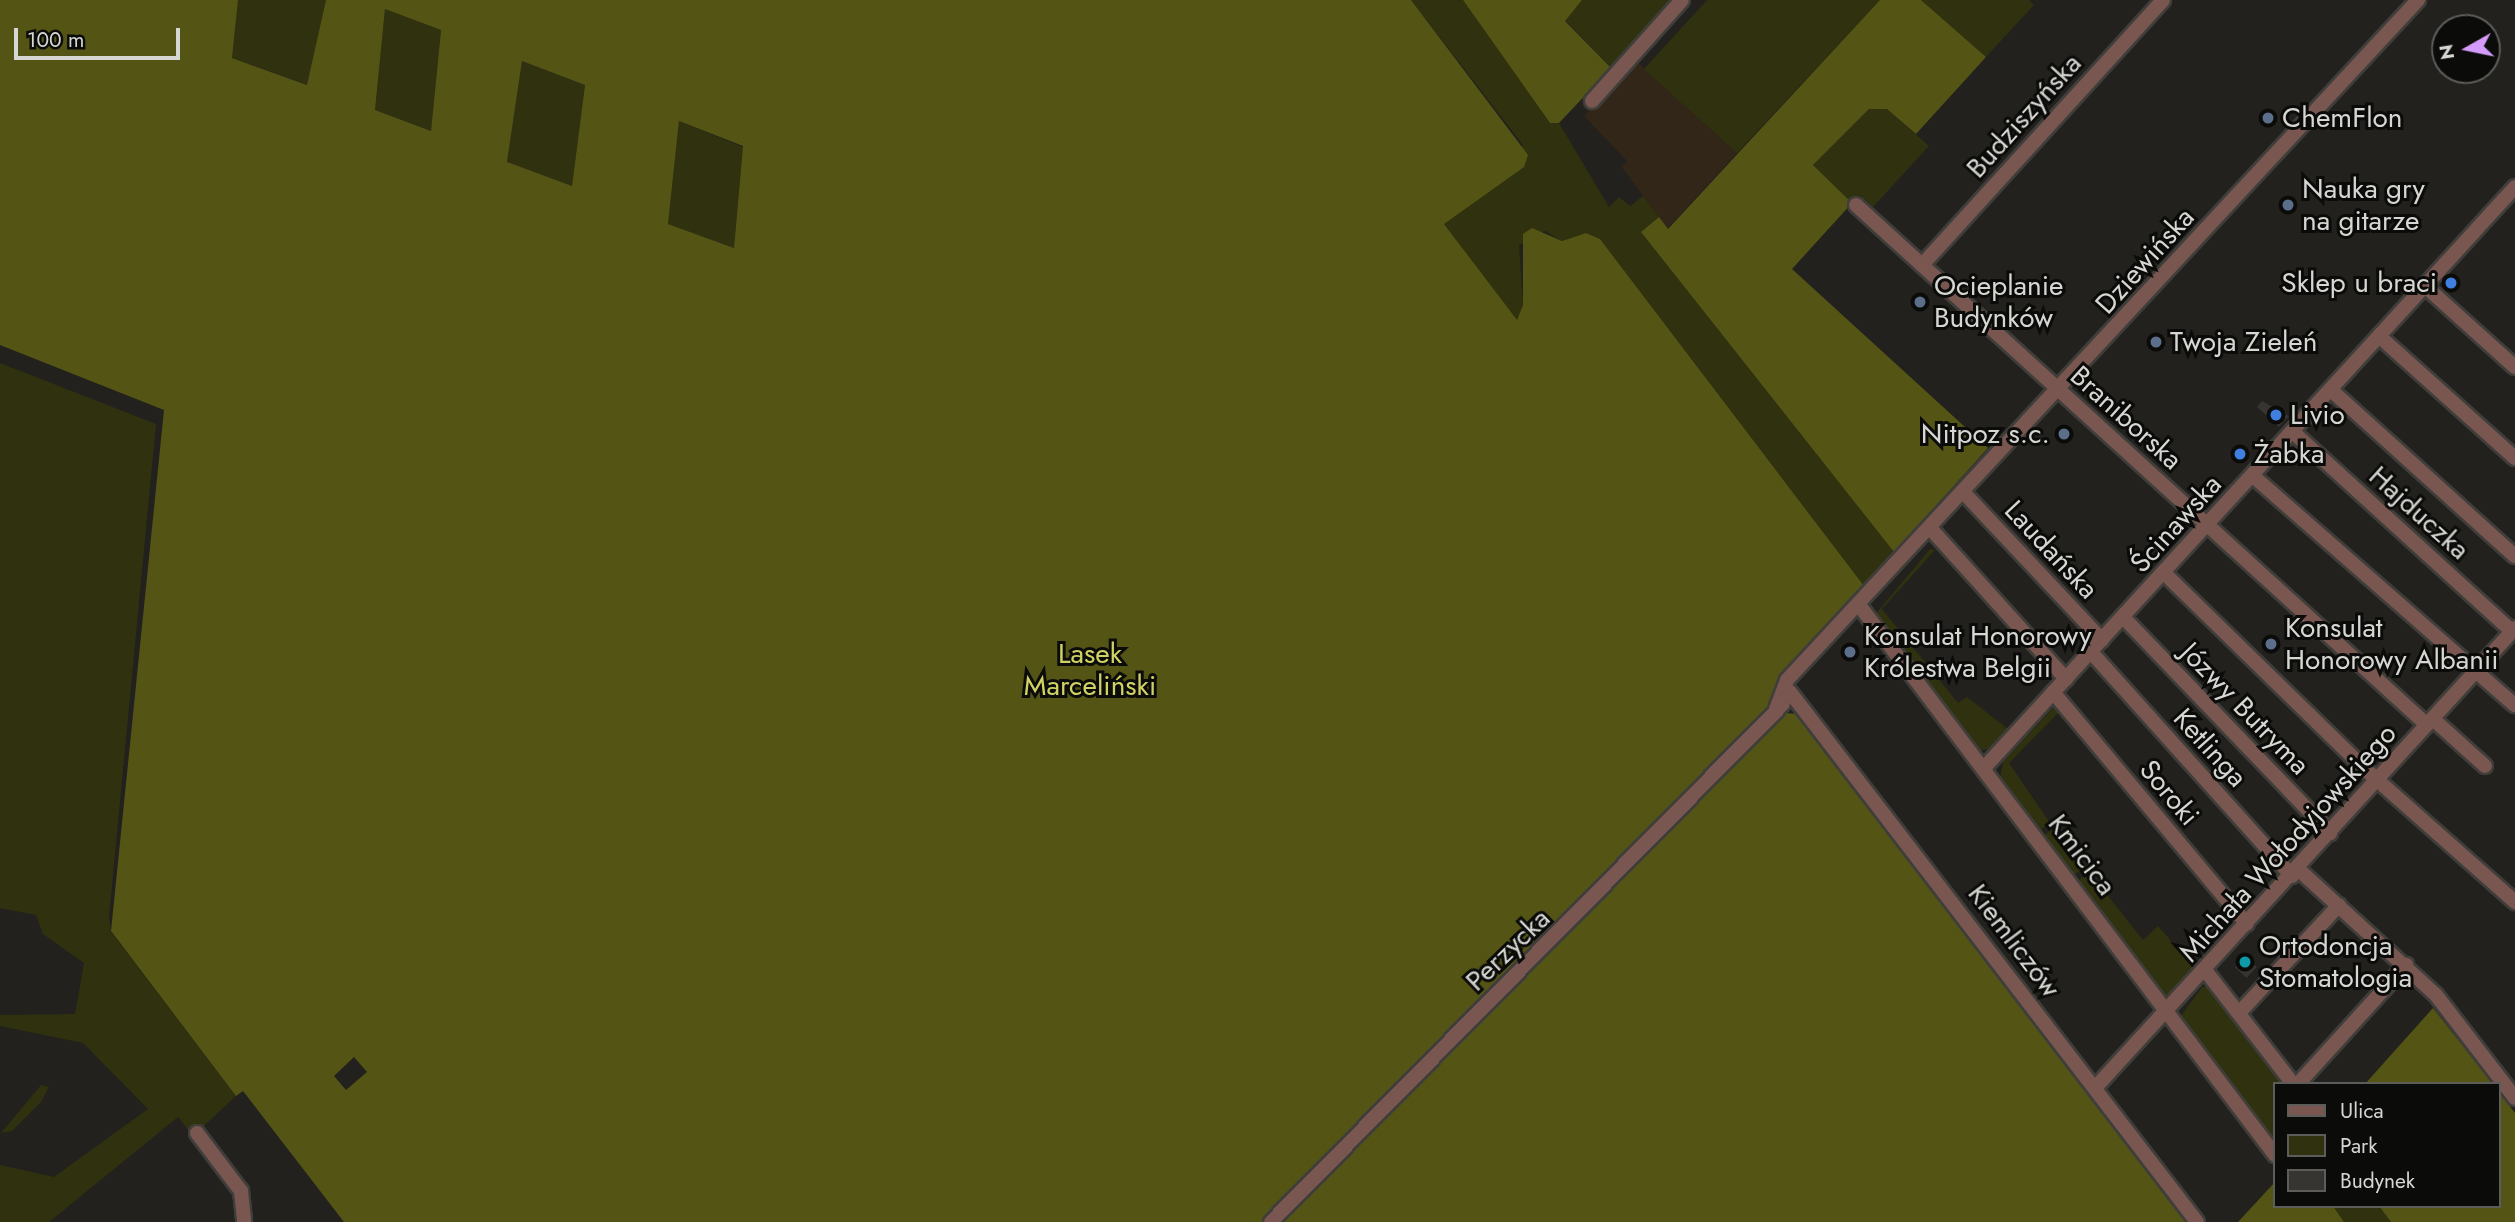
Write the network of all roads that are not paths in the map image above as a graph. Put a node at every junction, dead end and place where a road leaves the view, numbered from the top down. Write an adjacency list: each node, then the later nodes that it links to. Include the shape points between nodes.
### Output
1 (1682, 0): 4 (street)
2 (2163, 0): 7 (street, Budziszyńska)
3 (2418, 0): 12 (street, Dziewińska)
4 (1592, 100)
5 (2515, 187): 8 (street, Ścinawska)
6 (1856, 205): 7 (street, Braniborska)
7 (1922, 265): 12 (street, Braniborska)
8 (2425, 286): 9 (street, Ścinawska); 10 (street)
9 (2379, 336): 11 (street, Ścinawska); 14 (street)
10 (2515, 367)
11 (2331, 390): 13 (street, Ścinawska); 19 (street)
12 (2060, 391): 16 (street, Dziewińska); 17 (street, Braniborska)
13 (2293, 432): 15 (street, Ścinawska); 23 (street, Hajduczka)
14 (2515, 458)
15 (2253, 476): 17 (street, Ścinawska); 26 (street)
16 (1965, 494): 18 (street, Dziewińska); 24 (street, Laudańska)
17 (2207, 526): 20 (street, Ścinawska); 32 (street, Braniborska)
18 (1931, 529): 21 (street, Dziewińska); 27 (street)
19 (2515, 556)
20 (2165, 574): 22 (street, Ścinawska); 35 (street)
21 (1859, 605): 28 (street, Dziewińska); 34 (street, Kmicica)
22 (2124, 618): 24 (street, Ścinawska); 36 (street, Józwy Butryma)
23 (2513, 629): 26 (street, Michała Wołodyjowskiego)
24 (2102, 640): 25 (street, Ścinawska)
25 (2091, 652): 27 (street, Ścinawska); 37 (street, Ketlinga)
26 (2473, 674): 30 (street); 32 (street, Michała Wołodyjowskiego)
27 (2066, 679): 29 (street, Ścinawska)
28 (1792, 685): 31 (street, Dziewińska); 47 (street, Kiemliczów)
29 (2053, 692): 34 (street, Ścinawska); 40 (street, Soroki)
30 (2515, 705)
31 (1776, 709): 52 (street, Perzycka)
32 (2430, 722): 33 (street, Braniborska); 35 (street, Michała Wołodyjowskiego)
33 (2485, 766)
34 (1984, 768): 43 (street, Kmicica)
35 (2378, 780): 36 (street, Michała Wołodyjowskiego); 38 (street)
36 (2330, 834): 37 (street, Michała Wołodyjowskiego)
37 (2295, 872): 39 (street, Ketlinga); 40 (street, Michała Wołodyjowskiego)
38 (2515, 902)
39 (2339, 905): 41 (street, Ketlinga); 44 (street)
40 (2248, 924): 42 (street, Michała Wołodyjowskiego)
41 (2406, 965): 46 (street); 48 (street, Ketlinga, via 2475,1039)
42 (2205, 971): 43 (street, Michała Wołodyjowskiego); 44 (street)
43 (2166, 1013): 47 (street, Michała Wołodyjowskiego); 50 (street, Kmicica)
44 (2239, 1013): 45 (street)
45 (2294, 1082)
46 (2298, 1082)
47 (2095, 1088): 53 (street, Kiemliczów)
48 (2515, 1098)
49 (197, 1133): 51 (street, via 241,1191)
50 (2274, 1153)
51 (240, 1221)
52 (1271, 1222)
53 (2197, 1222)

